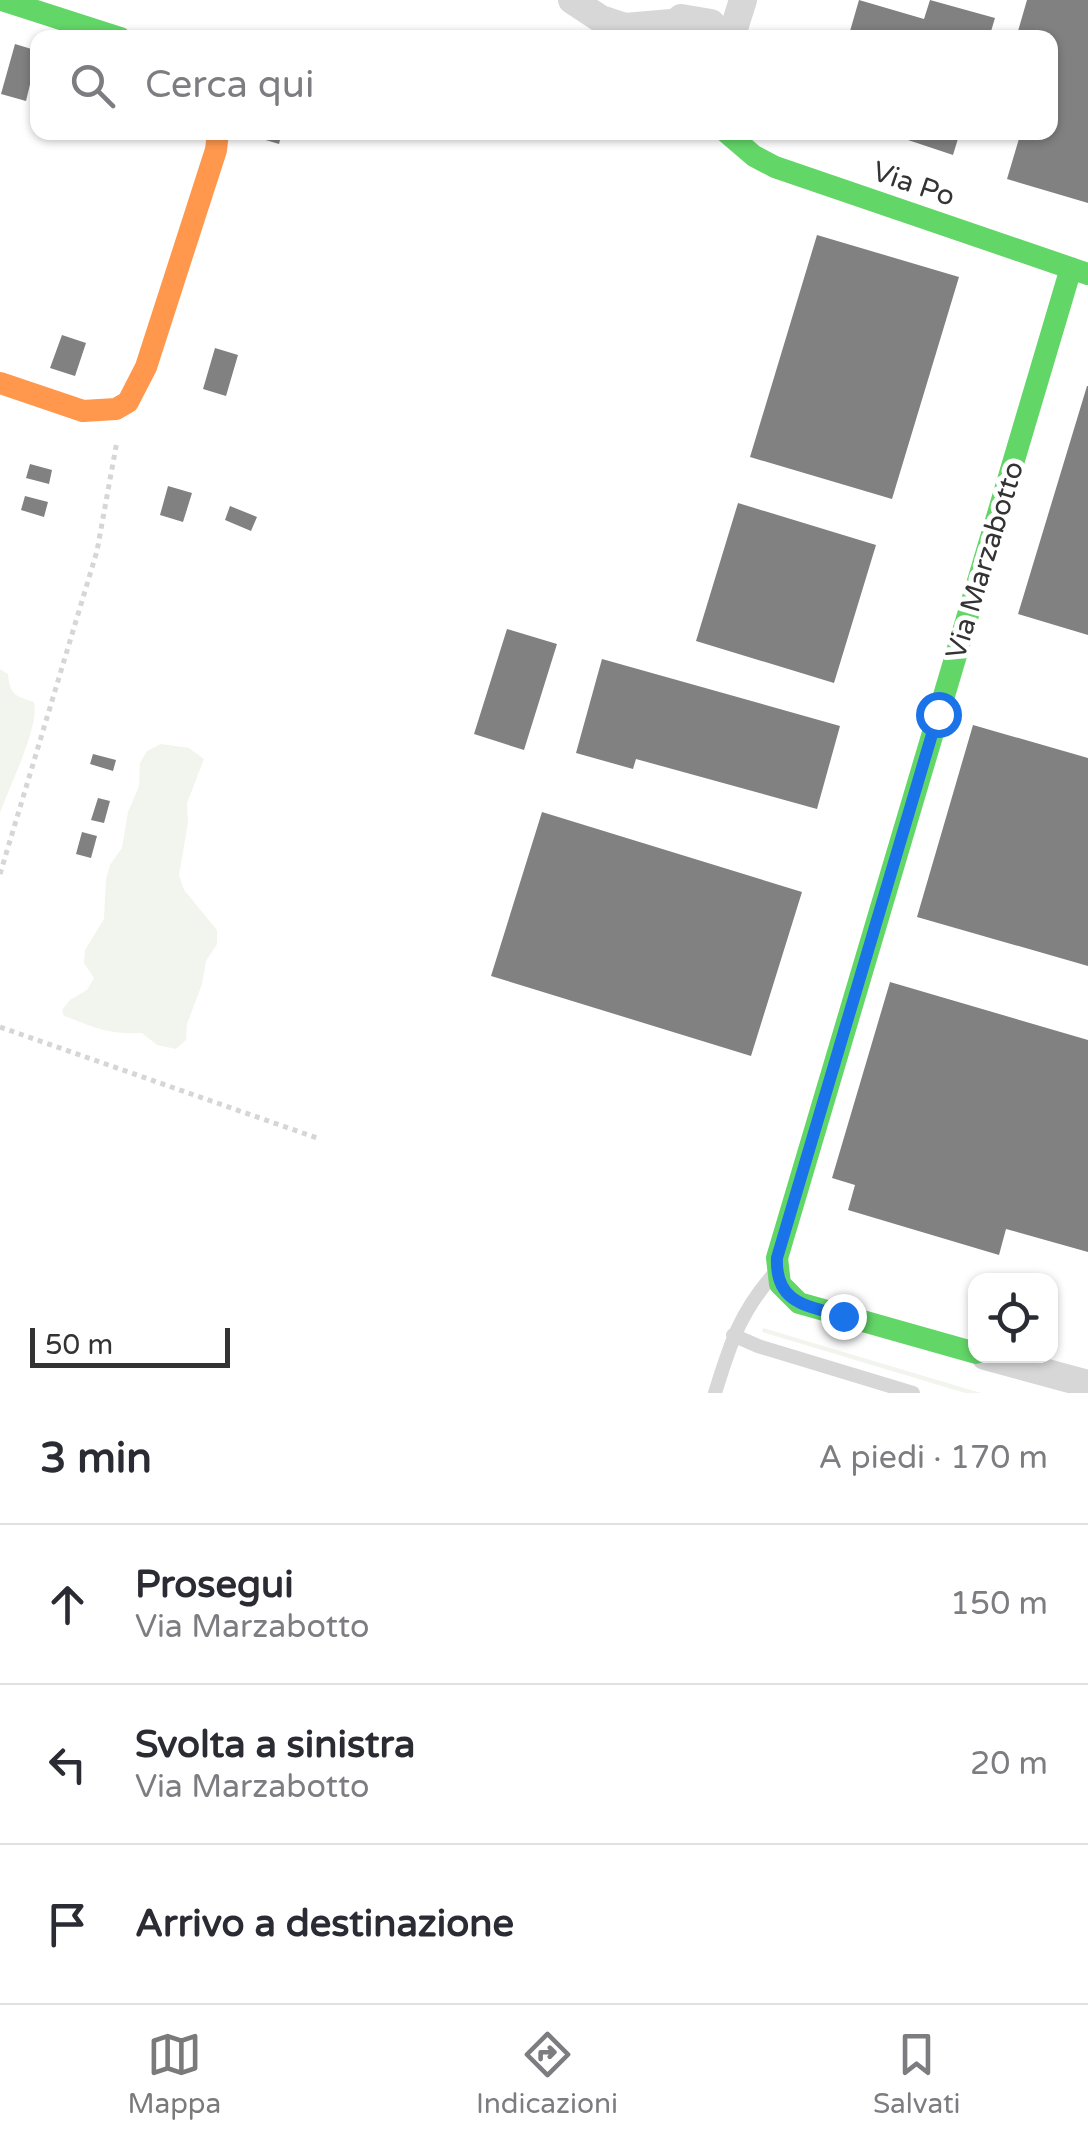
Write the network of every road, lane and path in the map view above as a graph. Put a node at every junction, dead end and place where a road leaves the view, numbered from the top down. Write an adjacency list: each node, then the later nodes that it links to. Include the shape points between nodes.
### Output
1 (2, 0): 7 (street)
2 (572, 0): 5 (street)
3 (719, 0): 6 (street)
4 (743, 0): 10 (street)
5 (604, 20): 6 (street, via 625,28); 8 (street)
6 (670, 26): 9 (street, via 711,24)
7 (95, 30)
8 (616, 30)
9 (718, 30)
10 (730, 30)
11 (217, 140): 15 (street, via 146,367)
12 (734, 140): 13 (street, Via Po, via 775,167)
13 (1080, 271): 19 (street, Via Marzabotto)
14 (0, 384): 15 (street, via 95,414)
15 (120, 408): 16 (path, via 97,551)
16 (0, 874)
17 (0, 1027): 18 (path)
18 (317, 1138)
19 (776, 1270): 20 (lane, via 750,1301); 21 (street, via 786,1294 799,1303)
20 (734, 1335): 24 (lane); 25 (lane)
21 (968, 1351)
22 (1010, 1363): 23 (street)
23 (1088, 1384)
24 (716, 1393)
25 (913, 1393)

